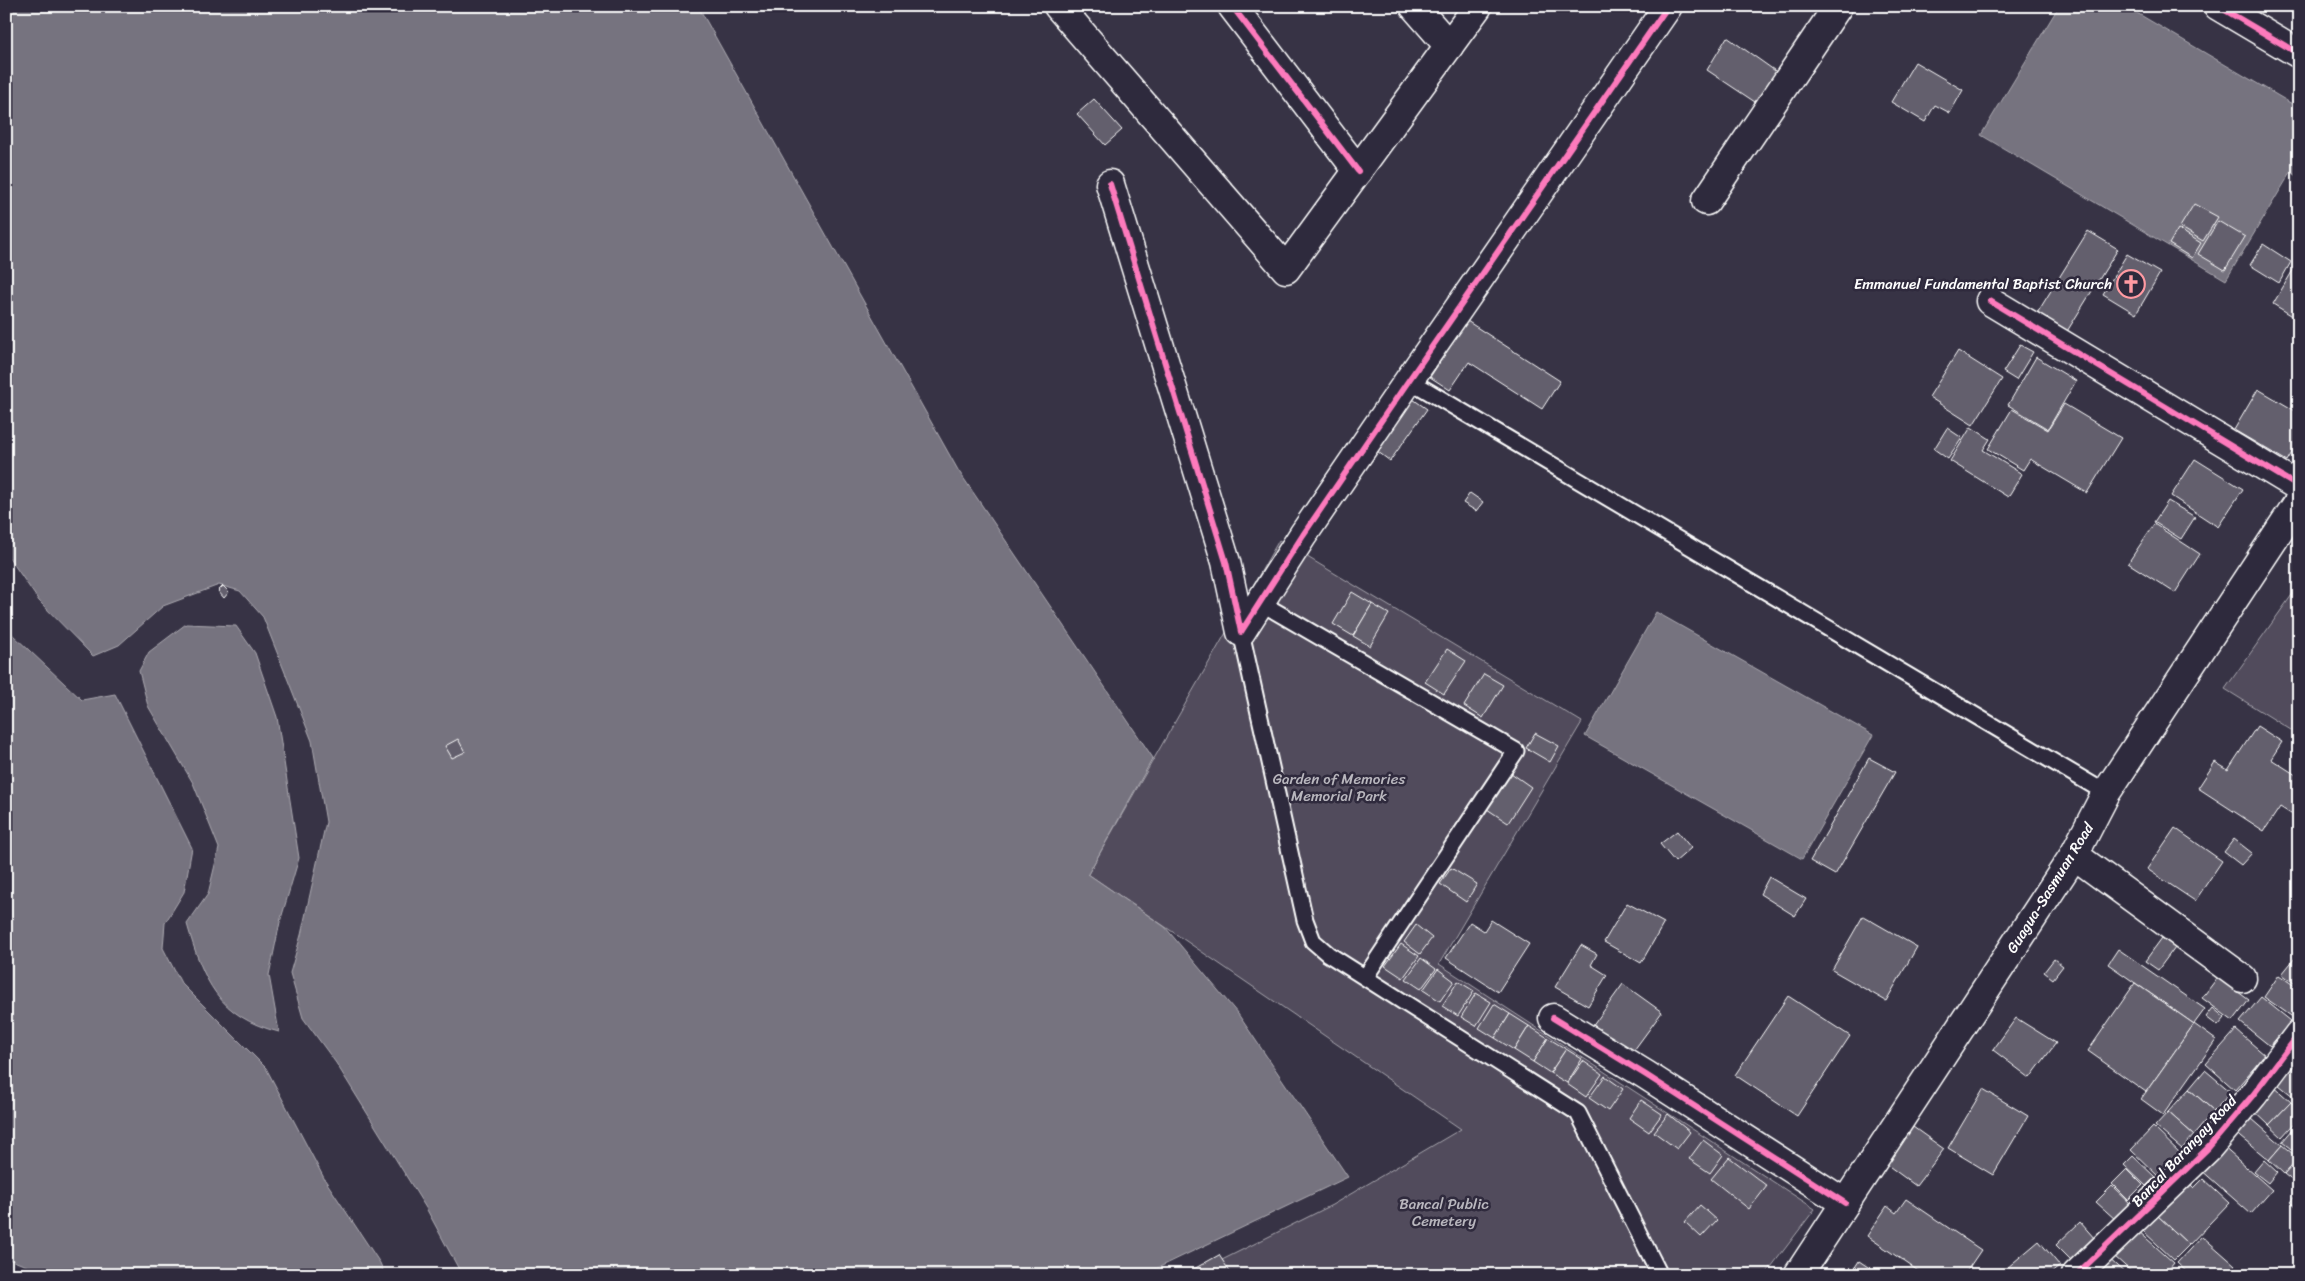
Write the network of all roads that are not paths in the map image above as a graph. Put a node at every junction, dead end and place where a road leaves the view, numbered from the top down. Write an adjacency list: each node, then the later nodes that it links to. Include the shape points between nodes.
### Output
1 (1058, 6): 10 (street, via 1286,269)
2 (1232, 6): 10 (street)
3 (1414, 6): 8 (street)
4 (1478, 6): 8 (street)
5 (1668, 6): 14 (street)
6 (1838, 6): 12 (street)
7 (2218, 6): 9 (street)
8 (1450, 46): 10 (street)
9 (2299, 54)
10 (1358, 170)
11 (1110, 184): 18 (street, via 1226,562)
12 (1706, 201)
13 (1990, 301): 15 (street)
14 (1409, 380): 17 (street, via 1303,535); 19 (lane)
15 (2299, 487)
16 (2299, 501): 19 (street, Guagua-Sasmuan Road)
17 (1261, 603): 18 (street); 21 (lane, via 1516,751)
18 (1241, 632): 21 (lane, via 1305,920 1313,940 1328,954)
19 (2106, 793): 20 (street, Guagua-Sasmuan Road)
20 (2074, 855): 22 (street); 25 (street, Guagua-Sasmuan Road)
21 (1366, 976): 26 (lane, via 1578,1113)
22 (2242, 978)
23 (1553, 1018): 25 (street)
24 (2299, 1034): 28 (street, Bancal Barangay Road, via 2208,1148)
25 (1845, 1203): 27 (street, Guagua-Sasmuan Road)
26 (1660, 1275)
27 (1798, 1275)
28 (2076, 1275)

